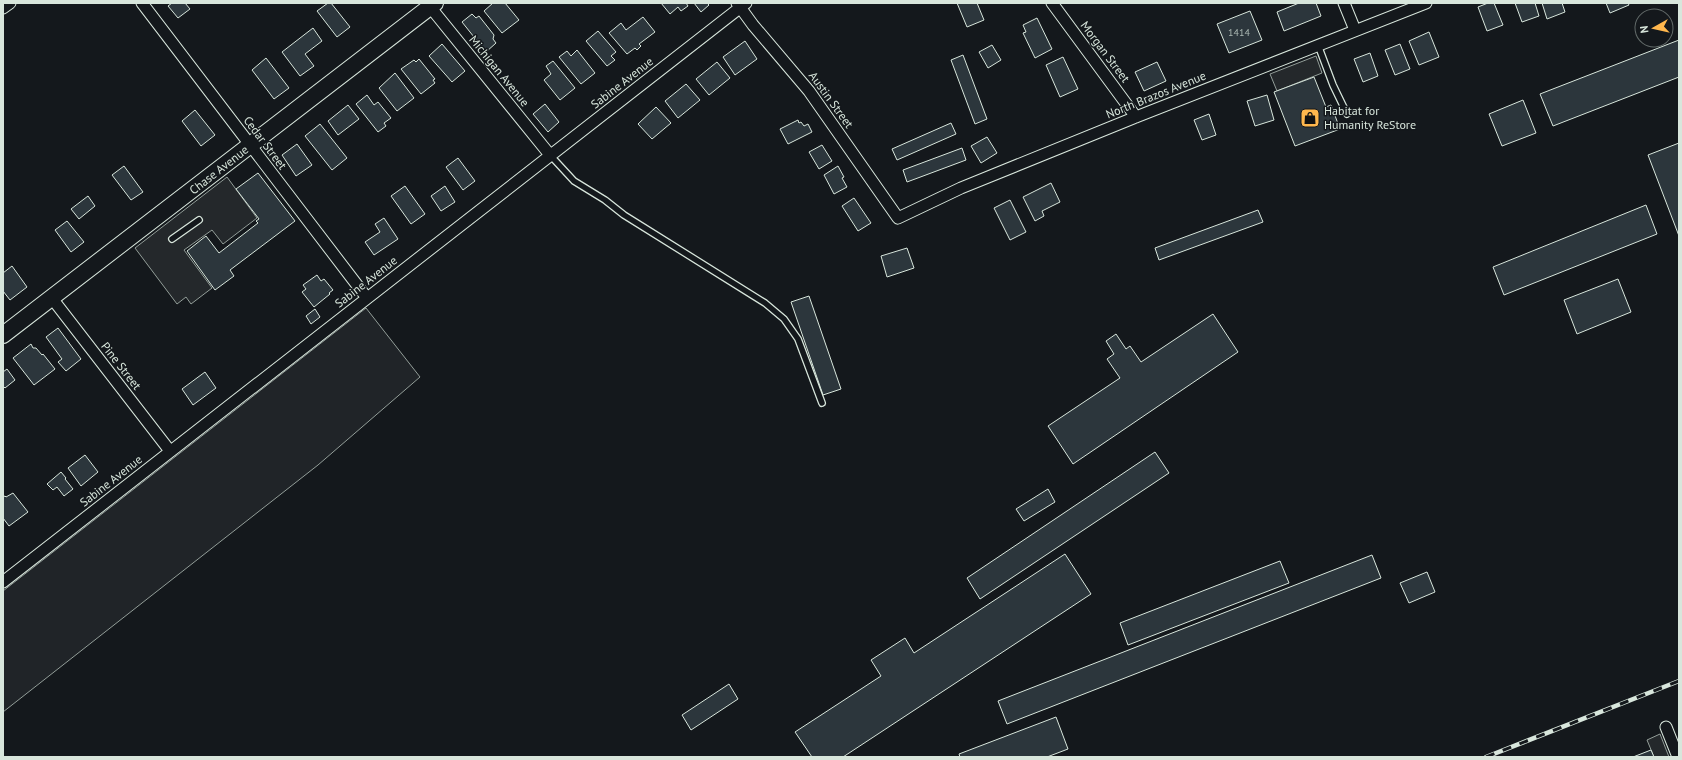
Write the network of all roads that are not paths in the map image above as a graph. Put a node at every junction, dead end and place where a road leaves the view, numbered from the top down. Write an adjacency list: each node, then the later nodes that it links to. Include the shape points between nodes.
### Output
1 (10, 3): 8 (street)
2 (142, 3): 13 (street, Cedar Street)
3 (1052, 3): 12 (street, Morgan Street)
4 (1344, 3): 9 (street)
5 (1426, 3): 9 (street, North Brazos Avenue)
6 (431, 4): 13 (street, Chase Avenue); 14 (street, Michigan Avenue)
7 (741, 5): 14 (street, Sabine Avenue); 15 (street, Austin Street, via 809,90)
8 (3, 8)
9 (1355, 30): 10 (street, North Brazos Avenue)
10 (1318, 45): 11 (lane); 12 (street, North Brazos Avenue)
11 (1347, 114)
12 (1136, 117): 15 (street, North Brazos Avenue, via 961,188)
13 (251, 145): 18 (street, Chase Avenue); 19 (street, Cedar Street)
14 (550, 155): 19 (street, Sabine Avenue); 21 (lane, via 574,181 765,303 784,319 798,339)
15 (898, 218)
16 (199, 220): 17 (lane)
17 (172, 239)
18 (51, 297): 20 (street, Chase Avenue); 22 (street, Pine Street)
19 (367, 298): 22 (street, Sabine Avenue)
20 (3, 335)
21 (822, 403)
22 (170, 451): 23 (street, Sabine Avenue)
23 (3, 582)
24 (1666, 727): 25 (street)
25 (1678, 757)

